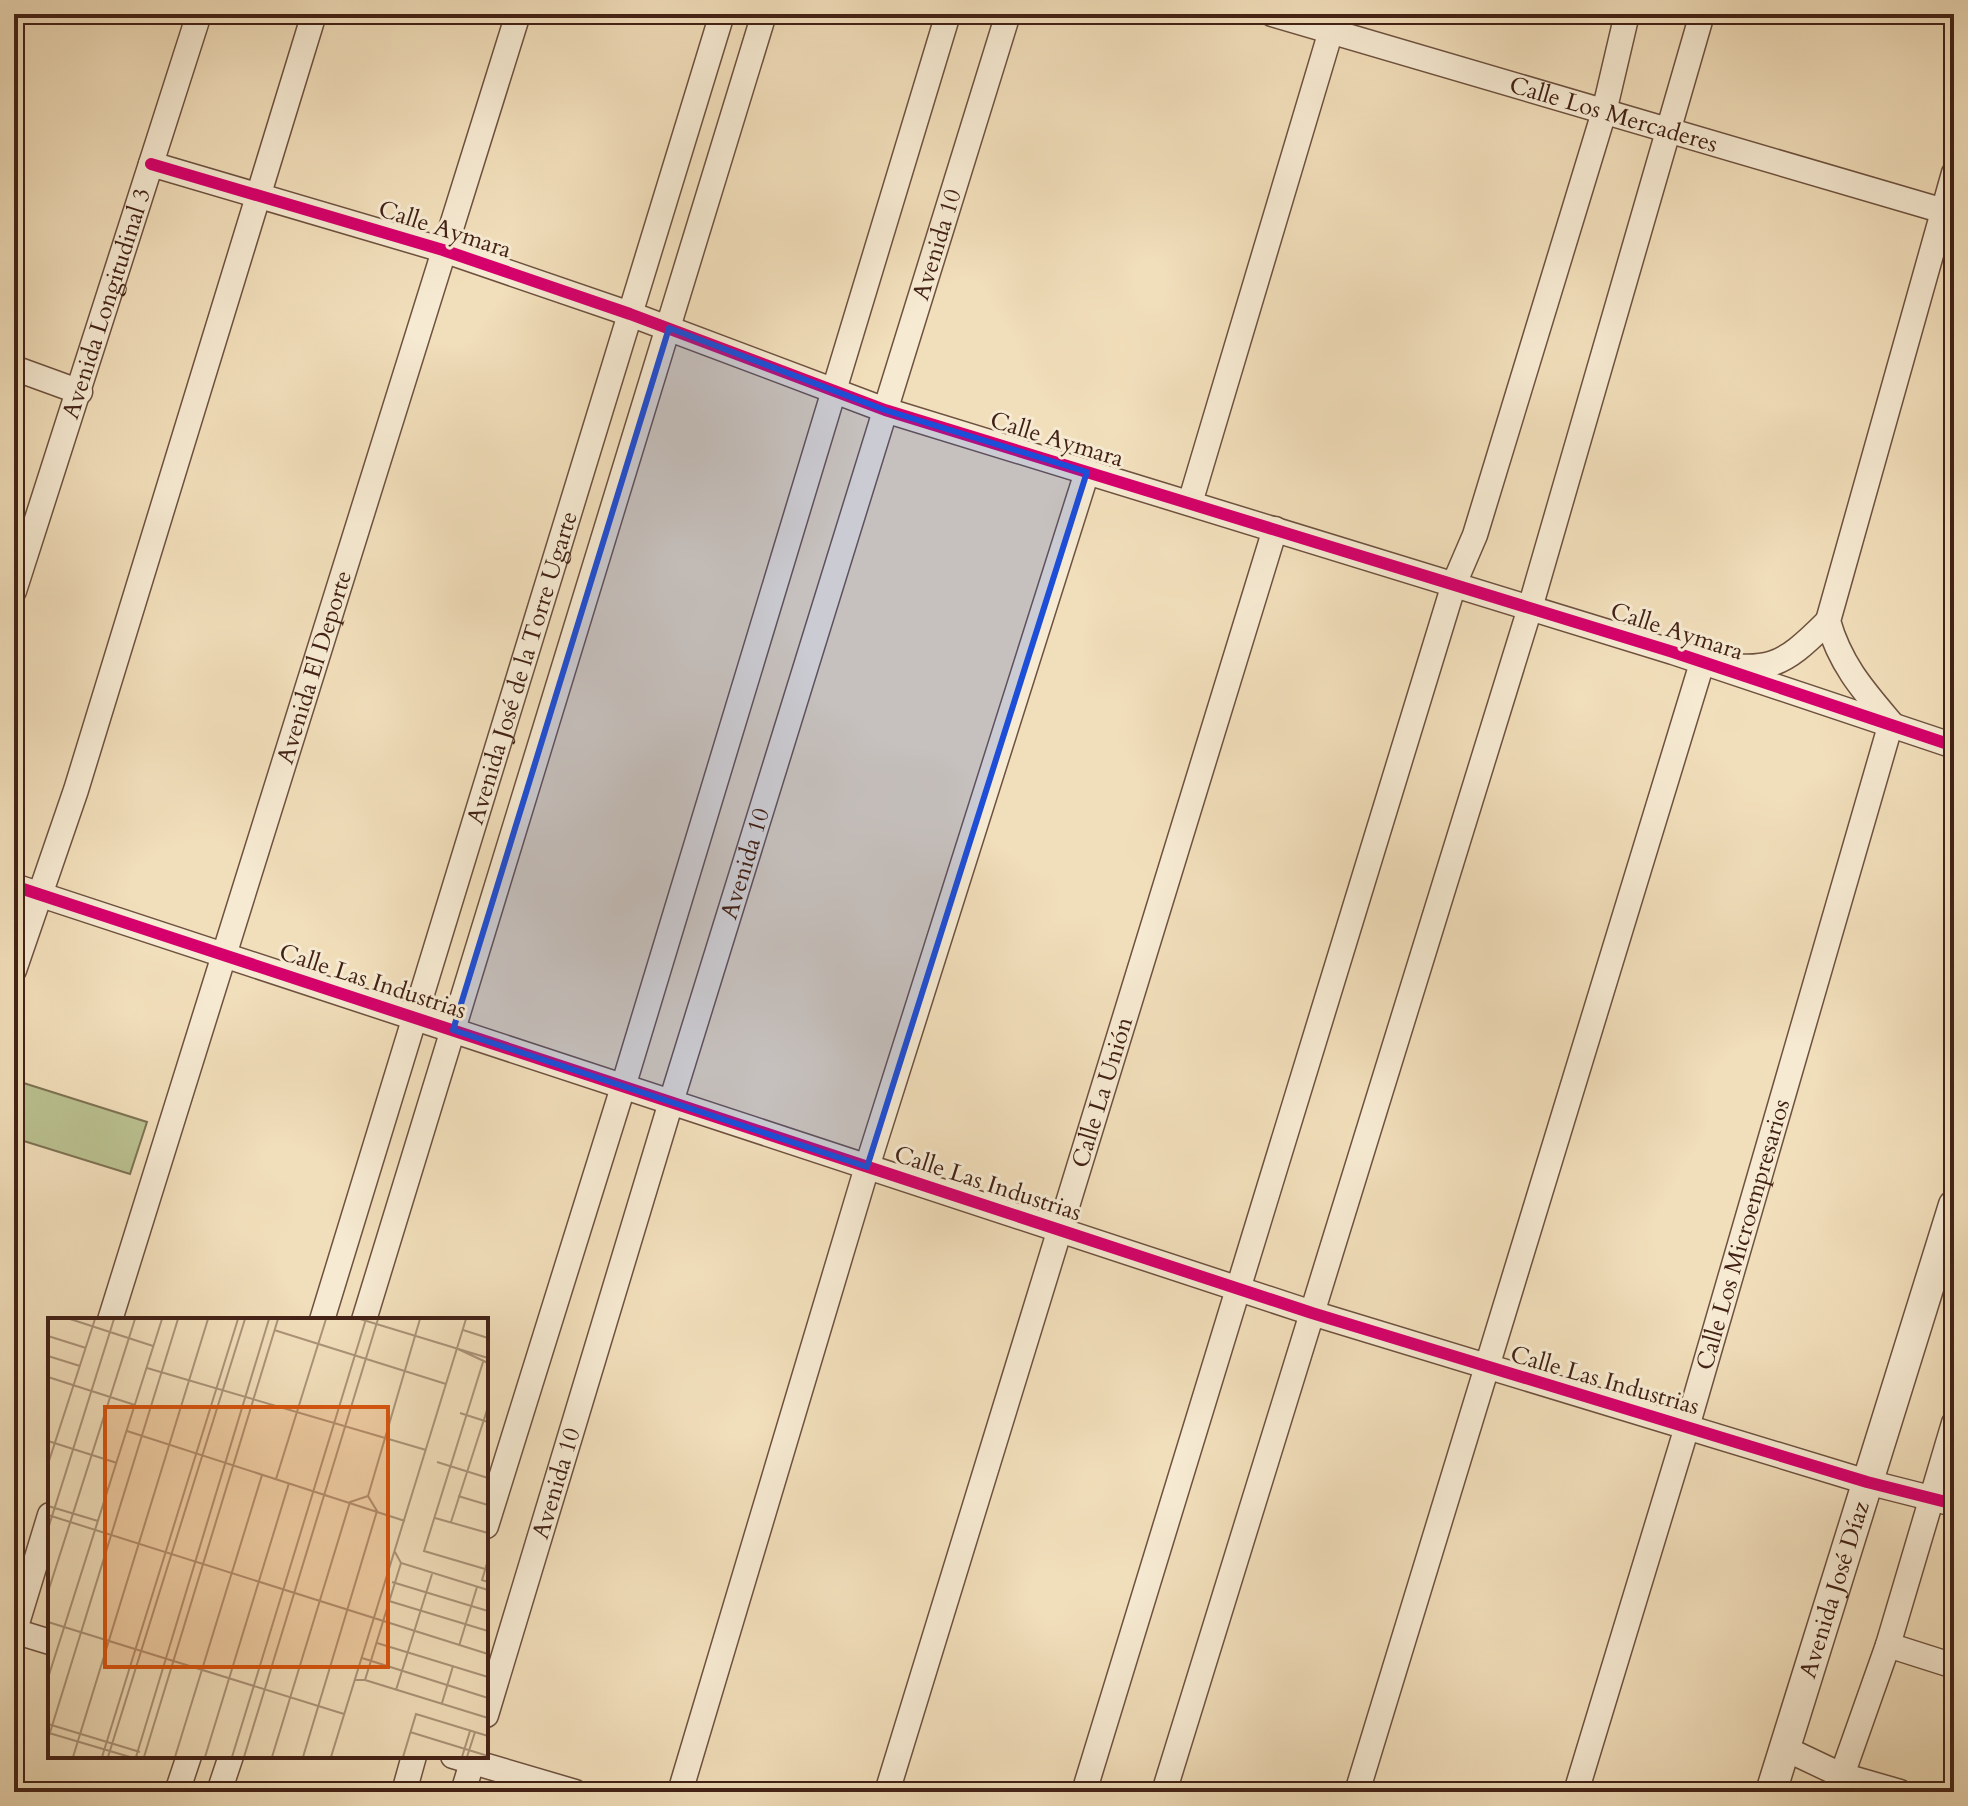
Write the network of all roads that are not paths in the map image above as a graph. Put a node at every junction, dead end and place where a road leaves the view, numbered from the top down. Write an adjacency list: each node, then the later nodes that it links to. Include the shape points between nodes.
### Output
1 (199, 14): 14 (street, Avenida Longitudinal 3)
2 (314, 14): 16 (street)
3 (518, 14): 18 (street, Avenida El Deporte)
4 (722, 14): 19 (street, Avenida José de la Torre Ugarte)
5 (764, 14): 20 (street, Avenida José de la Torre Ugarte)
6 (948, 14): 22 (street)
7 (1008, 14): 24 (street, Avenida 10)
8 (1272, 14): 11 (street, Calle Los Mercaderes)
9 (1627, 14): 12 (street)
10 (1702, 14): 13 (street)
11 (1333, 23): 12 (street, Calle Los Mercaderes); 26 (street)
12 (1604, 112): 13 (street, Calle Los Mercaderes); 28 (street, via 1475,535)
13 (1669, 131): 17 (street, Calle Los Mercaderes); 30 (street)
14 (151, 164): 16 (street, Calle Aymara); 23 (street, Avenida Longitudinal 3)
15 (1954, 173): 17 (street)
16 (258, 195): 18 (street, Calle Aymara); 36 (street, via 76,790)
17 (1948, 212): 31 (street)
18 (443, 250): 19 (street, Calle Aymara); 37 (street, Avenida El Deporte)
19 (630, 314): 20 (street, Calle Aymara); 39 (street, Avenida José de la Torre Ugarte)
20 (669, 328): 22 (street, Calle Aymara); 40 (street, Avenida José de la Torre Ugarte)
21 (14, 368): 23 (street)
22 (832, 390): 24 (street, Calle Aymara); 41 (street)
23 (80, 392): 29 (street, Avenida Longitudinal 3)
24 (885, 410): 25 (street, Calle Aymara); 42 (street, Avenida 10)
25 (1087, 472): 26 (street, Calle Aymara); 43 (street)
26 (1190, 503): 27 (street, Calle Aymara)
27 (1275, 529): 28 (street, Calle Aymara); 45 (street, Calle La Unión)
28 (1454, 584): 30 (street, Calle Aymara); 46 (street)
29 (14, 591)
30 (1530, 608): 32 (street, Calle Aymara); 47 (street)
31 (1828, 621): 32 (street, via 1800,649 1754,670); 33 (street, via 1836,652)
32 (1702, 663): 33 (street, Calle Aymara); 51 (street)
33 (1891, 723): 34 (street, Calle Aymara); 53 (street, Calle Los Microempresarios)
34 (1954, 746)
35 (14, 886): 36 (street, Calle Las Industrias)
36 (38, 894): 37 (street, Calle Las Industrias); 38 (street)
37 (222, 954): 39 (street, Calle Las Industrias); 48 (street, Avenida El Deporte)
38 (14, 970)
39 (414, 1017): 40 (street, Calle Las Industrias); 49 (street, Avenida José de la Torre Ugarte)
40 (453, 1030): 41 (street, Calle Las Industrias); 50 (street, Avenida José de la Torre Ugarte)
41 (623, 1087): 42 (street, Calle Las Industrias); 57 (street)
42 (671, 1102): 43 (street, Calle Las Industrias); 63 (street, Avenida 10)
43 (867, 1167): 45 (street, Calle Las Industrias); 75 (street)
44 (1954, 1205): 54 (street, Avenida José Díaz)
45 (1059, 1230): 46 (street, Calle Las Industrias); 76 (street, Calle La Unión)
46 (1238, 1289): 47 (street, Calle Las Industrias); 77 (street)
47 (1312, 1313): 51 (street, Calle Las Industrias); 78 (street)
48 (111, 1318)
49 (323, 1318)
50 (365, 1318)
51 (1487, 1369): 53 (street, Calle Las Industrias); 79 (street)
52 (1954, 1423): 55 (street)
53 (1687, 1427): 54 (street, Calle Las Industrias); 80 (street, Calle Los Microempresarios)
54 (1867, 1482): 55 (street, Calle Las Industrias); 64 (street, Avenida José Díaz)
55 (1930, 1497): 56 (street, Calle Las Industrias); 61 (street)
56 (1954, 1504)
57 (488, 1520)
58 (48, 1522): 59 (street)
59 (14, 1632): 60 (street)
60 (48, 1641)
61 (1888, 1645): 62 (street); 69 (street)
62 (1954, 1666)
63 (488, 1708)
64 (1784, 1748): 69 (street); 81 (street, Avenida José Díaz)
65 (188, 1758): 70 (street)
66 (230, 1758): 71 (street)
67 (413, 1758): 72 (street)
68 (466, 1758): 73 (street); 74 (street)
69 (1838, 1783): 82 (street)
70 (177, 1792)
71 (219, 1792)
72 (404, 1792)
73 (463, 1792)
74 (575, 1792)
75 (680, 1792)
76 (887, 1792)
77 (1084, 1792)
78 (1164, 1792)
79 (1357, 1792)
80 (1576, 1792)
81 (1771, 1792)
82 (1900, 1792)

